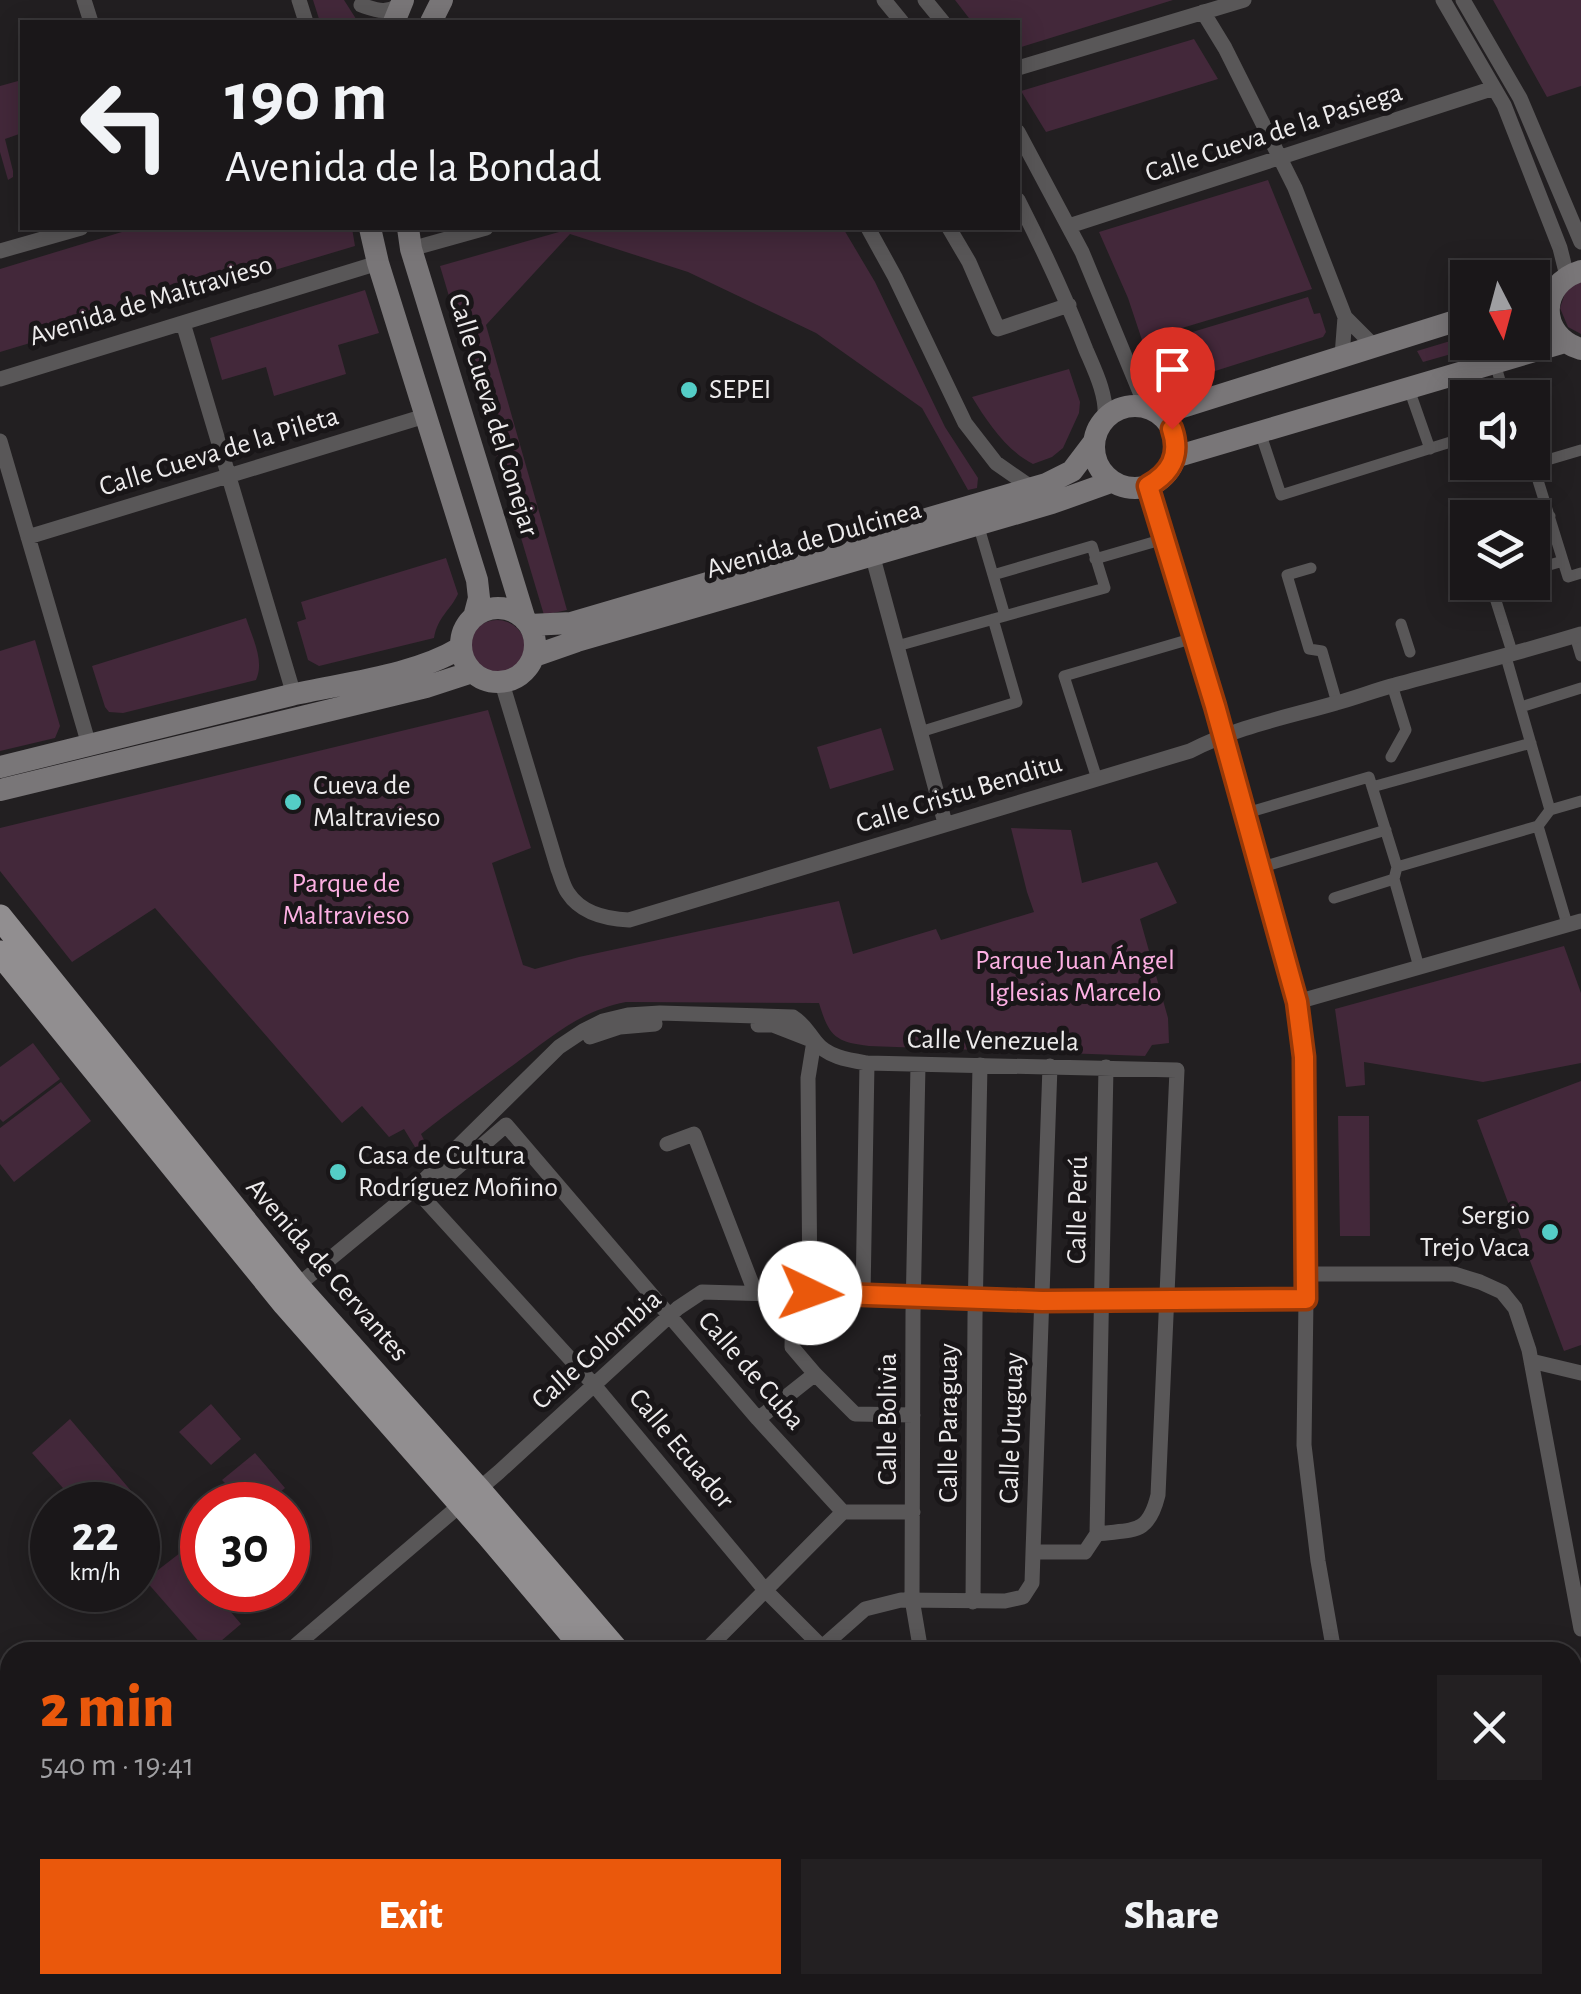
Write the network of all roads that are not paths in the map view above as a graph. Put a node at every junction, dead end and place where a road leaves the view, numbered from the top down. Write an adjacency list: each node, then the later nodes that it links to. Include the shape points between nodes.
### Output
1 (884, 0): 9 (street)
2 (926, 0): 10 (street)
3 (1244, 0): 8 (street)
4 (1443, 0): 12 (street)
5 (1464, 0): 23 (street, via 1520,98)
6 (403, 1): 7 (street, via 381,12)
7 (360, 2)
8 (1203, 12): 11 (street); 14 (street)
9 (900, 20)
10 (941, 20)
11 (1020, 67)
12 (1494, 88): 14 (street, Calle Cueva de la Pasiega); 26 (street, via 1565,261)
13 (1020, 136): 16 (street)
14 (1279, 158): 16 (street, Calle Cueva de la Pasiega); 28 (street)
15 (1020, 204): 27 (street)
16 (1069, 226): 38 (street)
17 (73, 230): 24 (street)
18 (370, 230): 25 (main road)
19 (471, 230): 22 (street, Avenida de Maltravieso)
20 (869, 230): 49 (street, via 964,424)
21 (950, 230): 27 (street, via 998,328)
22 (410, 238): 25 (main road, Avenida de Maltravieso, via 409,265 395,270); 69 (main road, Calle Cueva del Conejar)
23 (1581, 242)
24 (0, 252)
25 (378, 262): 30 (street, Avenida de Maltravieso); 39 (main road)
26 (1559, 283): 32 (main road, via 1548,310 1552,326)
27 (1069, 305): 40 (street, via 1099,382)
28 (1345, 317): 31 (street); 33 (street)
29 (1450, 323): 31 (main road)
30 (183, 324): 35 (street, Avenida de Maltravieso); 50 (street)
31 (1374, 346): 33 (main road)
32 (1573, 346): 34 (main road)
33 (1342, 356): 38 (main road)
34 (1495, 363): 36 (street); 37 (main road)
35 (0, 379)
36 (1500, 380)
37 (1409, 389): 41 (main road); 45 (street)
38 (1153, 410): 40 (main road, via 1131,405); 47 (main road, via 1172,429)
39 (425, 416): 50 (street, Calle Cueva de la Pileta); 67 (main road, via 477,580)
40 (1105, 418): 43 (main road)
41 (1260, 432): 45 (street, via 1280,495); 47 (main road)
42 (0, 441): 57 (street)
43 (1094, 442): 51 (main road, via 1097,464); 53 (main road, Avenida de Dulcinea, via 1072,471)
44 (1450, 442): 45 (street)
45 (1430, 449)
46 (1581, 450): 48 (street)
47 (1175, 456): 52 (main road, via 1167,473)
48 (1550, 458)
49 (996, 463): 53 (street); 54 (street)
50 (230, 476): 57 (street, Calle Cueva de la Pileta); 83 (street)
51 (1111, 482): 52 (main road); 56 (main road, Avenida de Dulcinea)
52 (1148, 486): 58 (street)
53 (1032, 488): 54 (main road, Avenida de Dulcinea)
54 (990, 501): 69 (main road, Avenida de Dulcinea, via 571,623)
55 (1550, 516): 61 (street)
56 (978, 524): 59 (main road, Avenida de Dulcinea); 65 (street)
57 (28, 537): 89 (street)
58 (1164, 539): 60 (street); 72 (street)
59 (872, 554): 73 (street); 76 (main road, Avenida de Dulcinea)
60 (1095, 559): 65 (street, via 1092,546); 68 (street, via 1104,588)
61 (1563, 561): 62 (street); 64 (street, via 1568,577)
62 (1550, 565)
63 (1311, 568): 84 (street, via 1287,575 1309,649 1322,652)
64 (1581, 574)
65 (993, 575): 68 (street)
66 (1495, 600): 77 (street)
67 (474, 617): 69 (main road, via 503,608); 74 (main road)
68 (999, 618): 73 (street); 86 (street, via 1016,702)
69 (527, 623): 76 (main road)
70 (1402, 624): 75 (street)
71 (1578, 635): 77 (street, Calle Cristu Benditu); 78 (street)
72 (1194, 638): 87 (street); 92 (street, via 1064,676)
73 (897, 646): 86 (street)
74 (460, 648): 79 (main road); 83 (main road, via 421,666)
75 (1410, 652)
76 (534, 656): 80 (main road, via 520,675)
77 (1509, 656): 81 (street, Calle Cristu Benditu); 85 (street)
78 (1581, 656)
79 (472, 672): 80 (main road); 94 (main road)
80 (502, 683): 98 (street, Calle Cristu Benditu, via 558,868 568,894 589,912 629,920)
81 (1392, 686): 84 (street, Calle Cristu Benditu); 90 (street, via 1406,730)
82 (1581, 688): 85 (street)
83 (294, 694): 89 (main road)
84 (1337, 703): 87 (street, Calle Cristu Benditu)
85 (1521, 707): 88 (street)
86 (920, 732): 98 (street)
87 (1222, 735): 92 (street, Calle Cristu Benditu); 97 (street)
88 (1531, 743): 93 (street); 96 (street)
89 (88, 745): 91 (main road)
90 (1391, 758)
91 (0, 767)
92 (1097, 779): 98 (street, Calle Cristu Benditu)
93 (1372, 787): 97 (street, via 1369,777); 100 (street)
94 (0, 790)
95 (1581, 801): 96 (street)
96 (1550, 810): 99 (street)
97 (1243, 814): 101 (street)
98 (945, 824)
99 (1538, 826): 102 (street); 105 (street)
100 (1386, 830): 101 (street); 102 (street)
101 (1259, 868): 108 (street)
102 (1396, 873): 103 (street); 107 (street)
103 (1334, 898)
104 (0, 917): 118 (main road, Avenida de Cervantes)
105 (1574, 922): 107 (street)
106 (0, 953): 135 (main road, Avenida de Cervantes, via 285,1304)
107 (1419, 967): 108 (street)
108 (1297, 1002): 117 (street, via 1304,1057)
109 (814, 1041): 110 (street, Calle Venezuela, via 841,1058); 116 (street, Calle Venezuela, via 772,1026 645,1024 600,1032 543,1064); 120 (street)
110 (867, 1063): 111 (street, Calle Venezuela); 121 (street)
111 (918, 1065): 112 (street, Calle Venezuela); 122 (street, Calle Bolivia)
112 (980, 1065): 113 (street, Calle Venezuela); 123 (street, Calle Paraguay)
113 (1050, 1066): 114 (street, Calle Venezuela); 125 (street, Calle Uruguay)
114 (1106, 1068): 126 (street, Calle Perú); 127 (street, Calle Venezuela, via 1177,1070)
115 (667, 1144): 119 (street, via 694,1134)
116 (420, 1193): 118 (street, Calle Venezuela); 128 (street, Calle de Cuba, via 506,1125); 132 (street, Calle Ecuador)
117 (1306, 1274): 124 (street); 129 (street, via 1454,1274 1480,1282 1502,1292 1515,1308)
118 (298, 1286): 135 (main road, Avenida de Cervantes)
119 (755, 1292): 120 (street, Calle Colombia); 128 (street, Calle Colombia, via 702,1292)
120 (801, 1293): 121 (street, Calle Colombia); 131 (street, via 792,1346)
121 (863, 1296): 122 (street, Calle Colombia)
122 (914, 1298): 123 (street, Calle Colombia); 133 (street, Calle Bolivia)
123 (976, 1299): 125 (street, Calle Colombia); 142 (street, Calle Paraguay)
124 (1306, 1299): 127 (street, Calle Colombia); 151 (street, via 1304,1445)
125 (1042, 1301): 126 (street, Calle Colombia); 139 (street, Calle Uruguay)
126 (1102, 1301): 127 (street, Calle Colombia); 138 (street, Calle Perú)
127 (1167, 1302): 138 (street, via 1153,1517 1140,1528)
128 (669, 1316): 132 (street, Calle Colombia); 134 (street, Calle de Cuba)
129 (1531, 1361): 130 (street); 143 (street)
130 (1581, 1373)
131 (815, 1374): 133 (street, via 855,1414); 134 (street)
132 (594, 1384): 135 (street, Calle Colombia); 140 (street, Calle Ecuador)
133 (913, 1415): 137 (street, Calle Bolivia)
134 (758, 1420): 136 (street, Calle de Cuba)
135 (470, 1497): 144 (street, Calle Colombia); 145 (main road, Avenida de Cervantes); 146 (main road, Avenida de Cervantes)
136 (842, 1512): 137 (street); 140 (street)
137 (914, 1512): 141 (street, Calle Bolivia)
138 (1096, 1534): 139 (street, via 1085,1552)
139 (1033, 1552): 142 (street, Calle Uruguay, via 1032,1583 1023,1597)
140 (765, 1590): 147 (street); 148 (street, Calle Ecuador)
141 (912, 1599): 142 (street); 149 (street, via 865,1609); 150 (street, Calle Bolivia)
142 (973, 1602)
143 (1581, 1629)
144 (300, 1642)
145 (579, 1642)
146 (608, 1642)
147 (714, 1642)
148 (816, 1642)
149 (832, 1642)
150 (920, 1642)
151 (1332, 1642)

